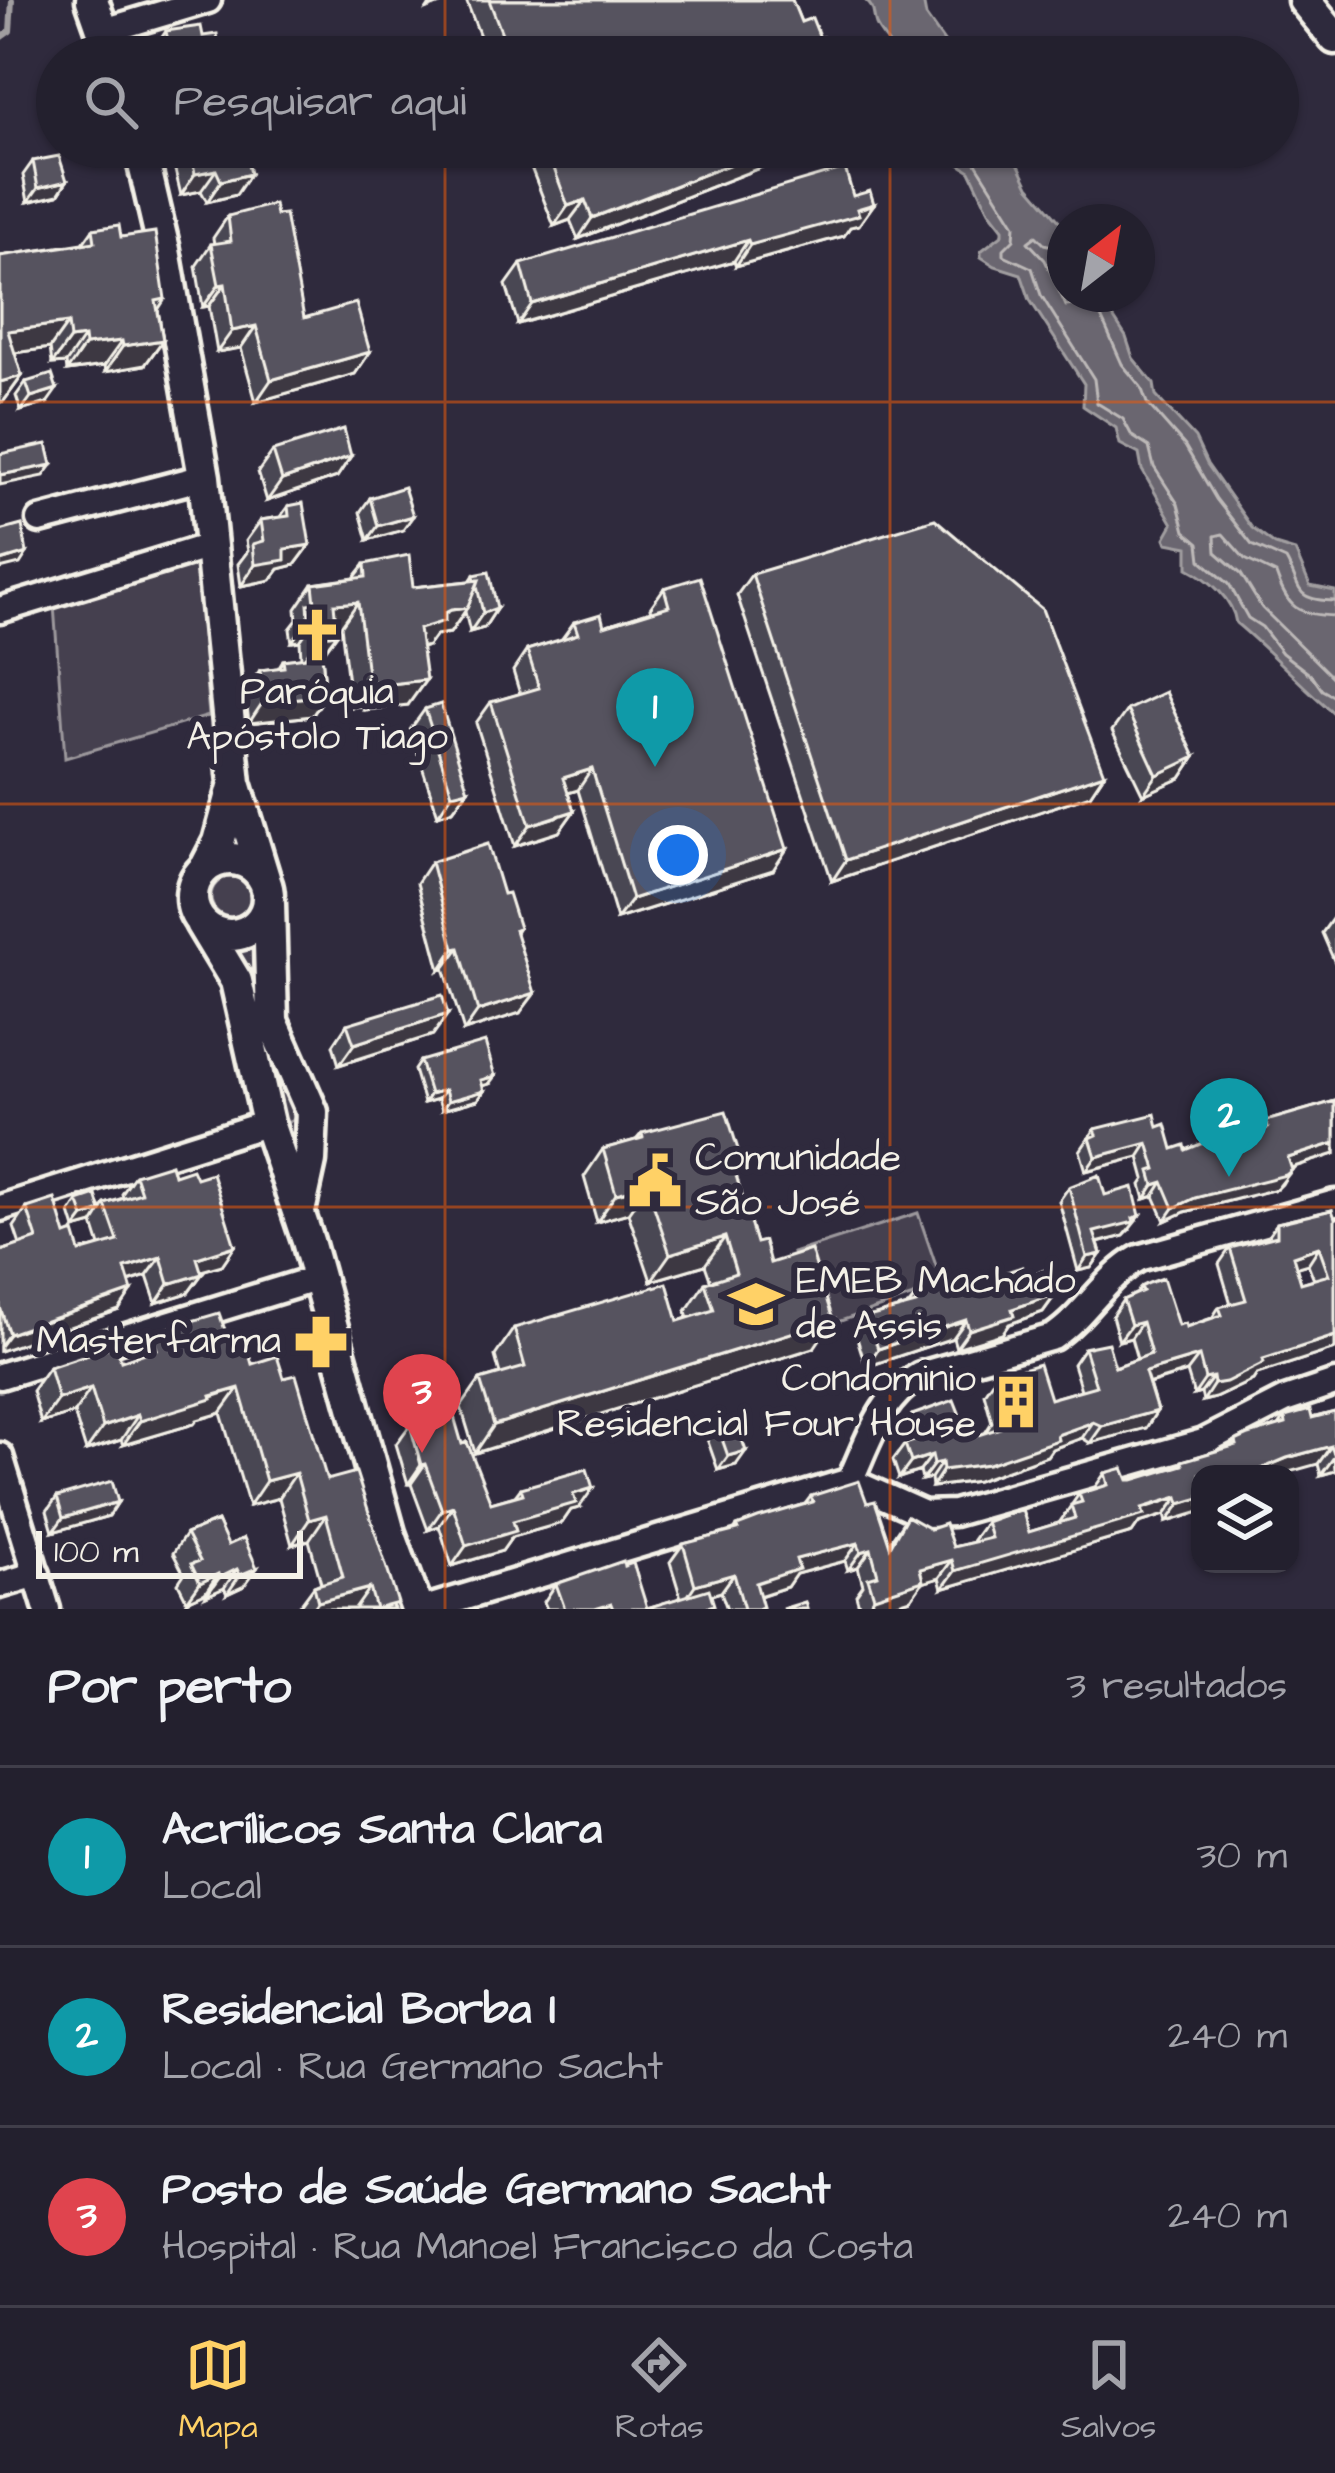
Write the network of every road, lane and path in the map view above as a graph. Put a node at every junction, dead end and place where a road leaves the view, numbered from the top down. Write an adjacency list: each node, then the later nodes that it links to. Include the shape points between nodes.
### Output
1 (92, 0): 4 (main road)
2 (208, 0): 5 (street)
3 (1304, 0): 6 (main road)
4 (105, 36)
5 (126, 36)
6 (1335, 38)
7 (145, 168): 8 (main road)
8 (204, 477): 9 (street); 10 (main road)
9 (40, 520)
10 (213, 545): 11 (street); 12 (main road)
11 (0, 610)
12 (235, 783): 13 (main road); 14 (main road)
13 (206, 867): 14 (main road, via 231,858 256,868); 15 (main road, via 193,889)
14 (267, 891): 15 (main road, via 258,925 236,935); 17 (main road, via 272,1021 312,1112)
15 (201, 923): 16 (main road, via 236,981)
16 (272, 1132): 17 (main road, via 295,1145); 19 (street); 20 (main road)
17 (312, 1136): 20 (main road)
18 (1335, 1203): 25 (street, via 1139,1258 1054,1337 900,1386)
19 (0, 1208)
20 (299, 1213): 21 (main road)
21 (319, 1278): 22 (street); 29 (main road, via 388,1533)
22 (0, 1376)
23 (1335, 1383): 25 (street, via 1203,1442 954,1514 924,1514)
24 (0, 1456): 26 (street)
25 (850, 1481): 29 (street)
26 (37, 1574): 27 (street); 28 (street)
27 (0, 1585)
28 (47, 1609)
29 (421, 1609)

